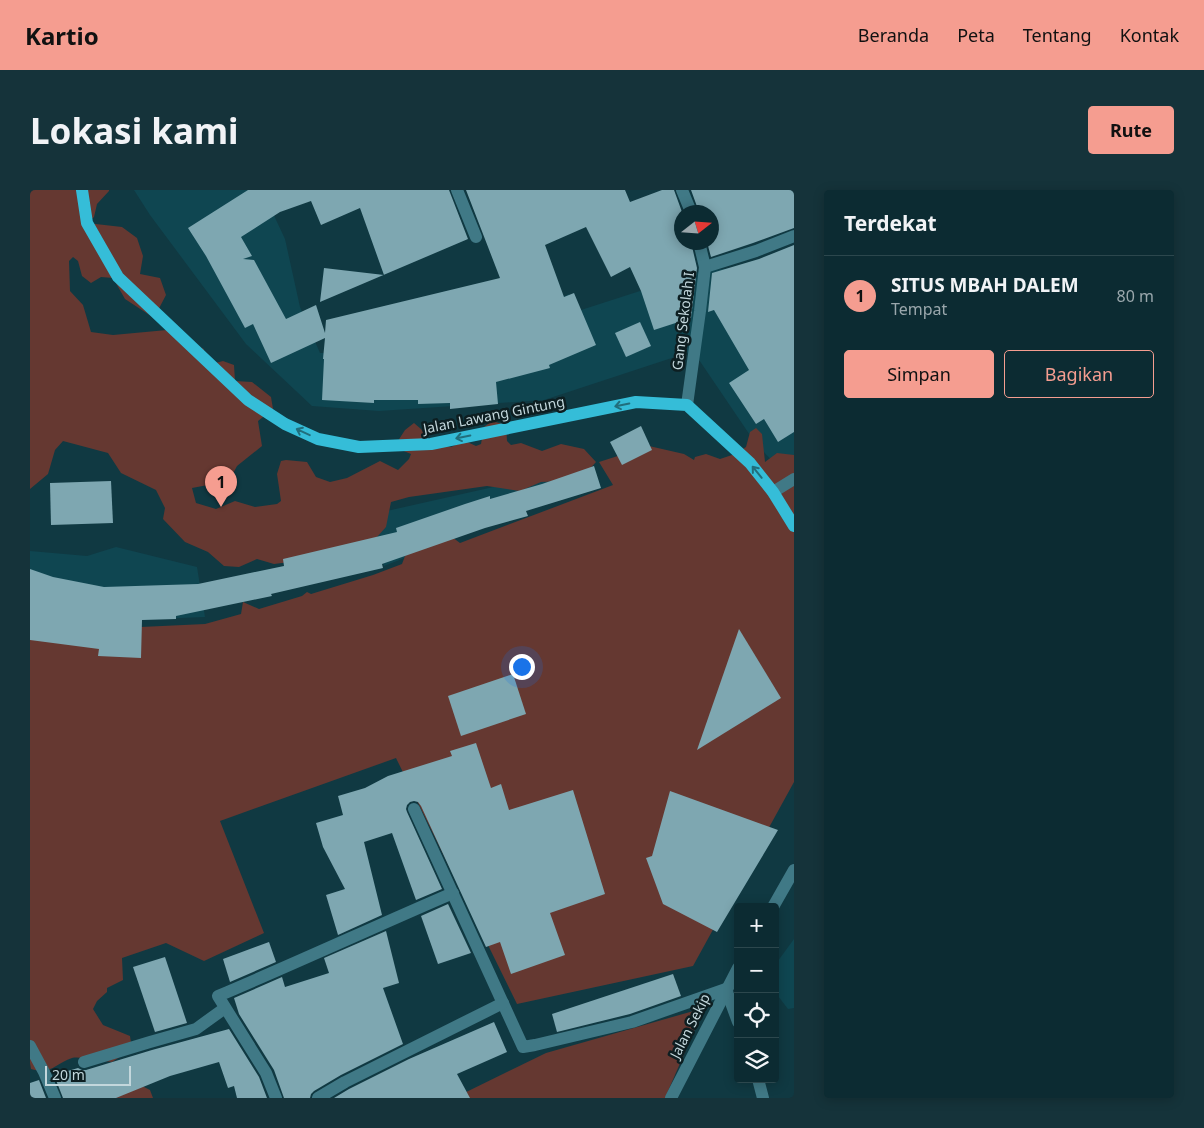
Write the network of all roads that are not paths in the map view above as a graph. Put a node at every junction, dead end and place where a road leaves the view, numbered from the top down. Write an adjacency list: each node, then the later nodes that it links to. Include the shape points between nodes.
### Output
1 (82, 190): 9 (main road, Jalan Lawang Gintung, one-way to 1, via 636,402 431,444 359,447 318,439 285,424 248,400 118,277 87,223)
2 (457, 190): 6 (street)
3 (682, 190): 4 (street)
4 (688, 205)
5 (794, 236): 8 (street)
6 (476, 237)
7 (701, 250): 8 (street, Gang Sekolah I)
8 (705, 267): 9 (street, Gang Sekolah I)
9 (687, 404): 11 (main road, one-way to 9, via 750,463)
10 (794, 479): 11 (street)
11 (773, 492): 12 (main road)
12 (794, 526)
13 (414, 809): 15 (street)
14 (794, 870): 16 (street)
15 (453, 893): 19 (street); 20 (street, via 218,996)
16 (775, 903)
17 (734, 975): 18 (street, Jalan Sekip)
18 (726, 989): 19 (street, via 632,1022 523,1047); 21 (street); 28 (street, Jalan Sekip)
19 (503, 1003): 27 (street)
20 (225, 1008): 23 (street, via 196,1029); 26 (street, via 266,1073)
21 (734, 1011)
22 (30, 1046): 25 (street)
23 (84, 1062)
24 (759, 1083): 29 (street)
25 (55, 1098)
26 (276, 1098)
27 (318, 1098)
28 (671, 1098)
29 (763, 1098)

